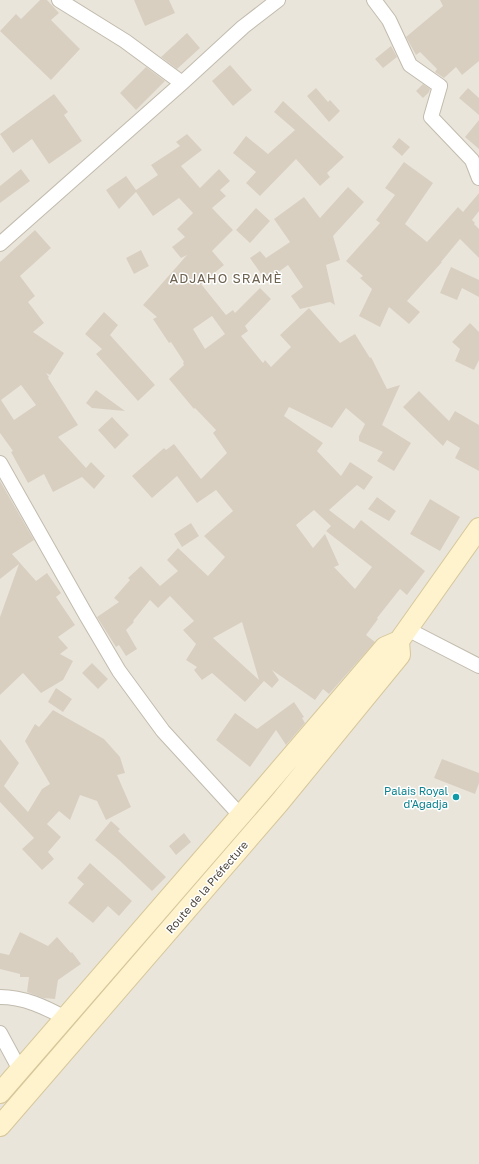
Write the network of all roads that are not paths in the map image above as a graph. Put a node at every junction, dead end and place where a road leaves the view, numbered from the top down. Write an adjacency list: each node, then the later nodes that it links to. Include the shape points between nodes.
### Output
1 (59, 0): 4 (street, via 125,41)
2 (278, 0): 4 (street, via 243,27)
3 (374, 0): 5 (street, via 389,20 410,65 440,86 431,116 472,160)
4 (182, 83): 6 (street)
5 (479, 178)
6 (0, 244)
7 (0, 463): 11 (street, via 119,671 163,731)
8 (479, 528): 9 (street, Route de la Préfecture)
9 (403, 635): 10 (street); 11 (street, Route de la Préfecture, via 385,647); 17 (street, Route de la Préfecture, via 400,655 279,803)
10 (479, 666)
11 (240, 815): 13 (street, Route de la Préfecture)
12 (0, 997): 13 (street, via 23,1000)
13 (65, 1018): 15 (street, Route de la Préfecture)
14 (0, 1033): 15 (street)
15 (20, 1070): 16 (street, Route de la Préfecture)
16 (0, 1092)
17 (0, 1126)

